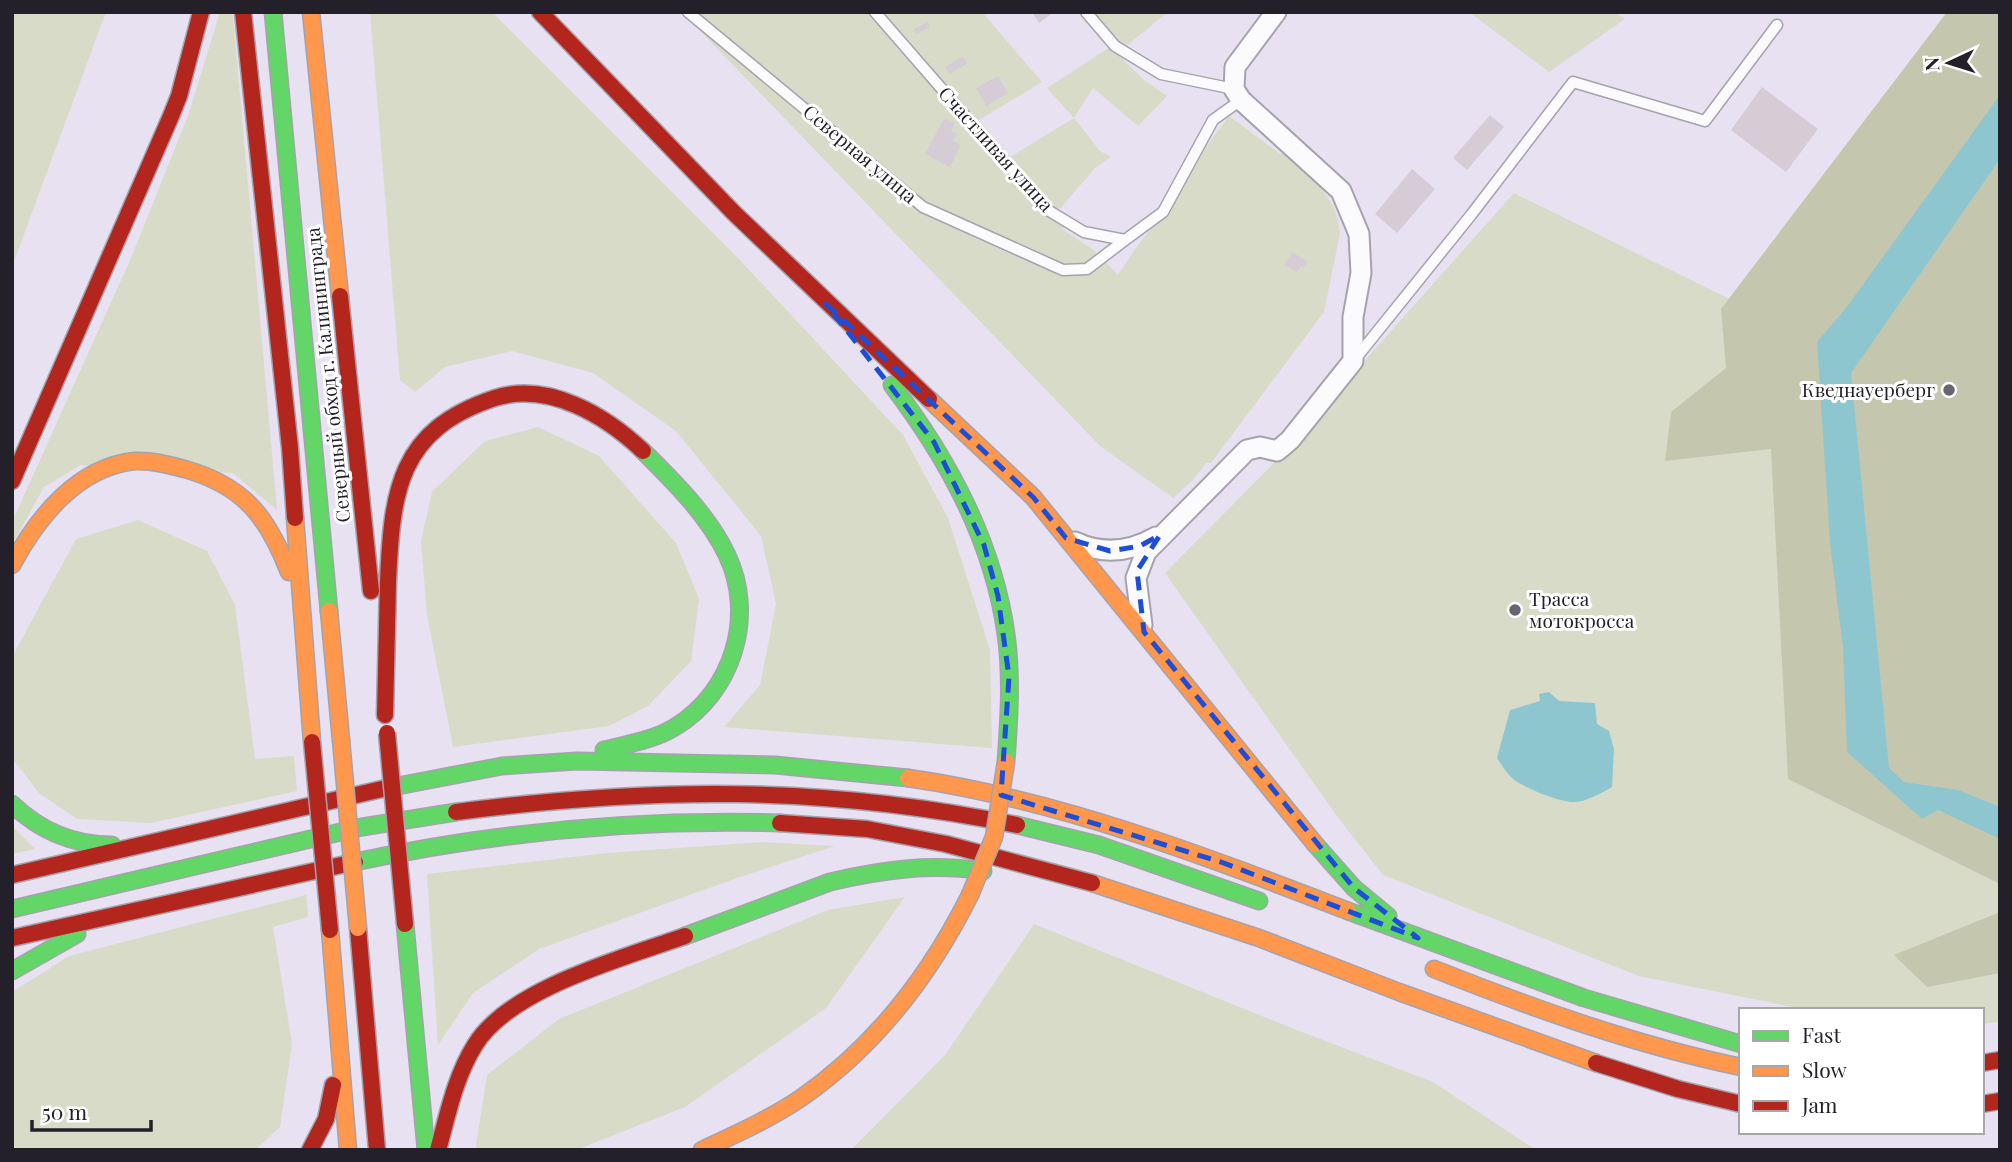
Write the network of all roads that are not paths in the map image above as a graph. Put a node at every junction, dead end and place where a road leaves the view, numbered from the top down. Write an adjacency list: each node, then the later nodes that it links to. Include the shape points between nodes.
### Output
1 (201, 12): 15 (highway, via 175,106)
2 (243, 12): 19 (highway, via 290,448)
3 (273, 12): 40 (highway, bridge)
4 (311, 12): 21 (highway, Северный обход г. Калининграда)
5 (540, 12): 13 (highway)
6 (688, 12): 12 (lane, Северная улица, via 923,207 1063,270 1087,269)
7 (875, 12): 12 (lane, Счастливая улица, via 1046,209 1084,232)
8 (1086, 12): 11 (lane, via 1115,46 1161,74)
9 (1276, 12): 11 (street, via 1235,67)
10 (1777, 25): 14 (lane, via 1705,121 1573,82)
11 (1237, 94): 12 (lane, via 1213,120 1163,212); 14 (street, via 1341,191 1359,234 1361,273 1353,317)
12 (1125, 240)
13 (827, 304): 17 (highway, via 1033,497); 43 (highway, bridge, via 916,415 972,513 999,596 1006,635 1006,762 994,837 970,895 906,998 864,1045 803,1097)
14 (1353, 361): 16 (street, via 1290,440 1277,451 1247,450)
15 (12, 481)
16 (1160, 535): 17 (street, via 1140,546 1110,551); 20 (street, via 1137,571)
17 (1066, 538): 20 (highway)
18 (12, 565): 19 (highway, via 40,518 80,481 136,461 154,462 199,472 246,498 278,539)
19 (300, 604): 34 (highway, bridge)
20 (1144, 632): 31 (highway, via 1354,888)
21 (385, 715): 22 (highway, via 392,508 406,468 423,441 458,412 502,395 523,393 572,402 621,431 667,473 716,535 735,577 740,625 727,672 694,714 646,739); 41 (highway, Северный обход г. Калининграда, bridge)
22 (561, 761): 24 (highway, via 442,776); 31 (highway, via 796,765 971,787 1107,824)
23 (12, 804): 24 (highway, via 39,826 67,839 101,846)
24 (153, 842): 25 (highway)
25 (12, 875)
26 (1118, 890): 29 (highway, via 946,844 867,829 795,823 644,824 486,838); 37 (highway, via 1625,1073); 42 (highway, via 1062,886 956,866 887,869 797,892 561,982 502,1015 471,1048 454,1088)
27 (1278, 908): 28 (highway, via 1121,852 991,818 838,797 676,791 545,799 408,818)
28 (12, 909)
29 (103, 919): 30 (highway); 33 (highway)
30 (12, 938)
31 (1418, 938): 35 (highway, via 1578,997)
32 (1422, 964): 36 (highway, via 1594,1031)
33 (12, 971)
34 (336, 1023): 38 (highway, via 332,1103); 39 (highway)
35 (1739, 1043)
36 (1739, 1067)
37 (1739, 1104)
38 (310, 1150)
39 (348, 1150)
40 (377, 1150)
41 (426, 1150)
42 (438, 1150)
43 (702, 1150)

